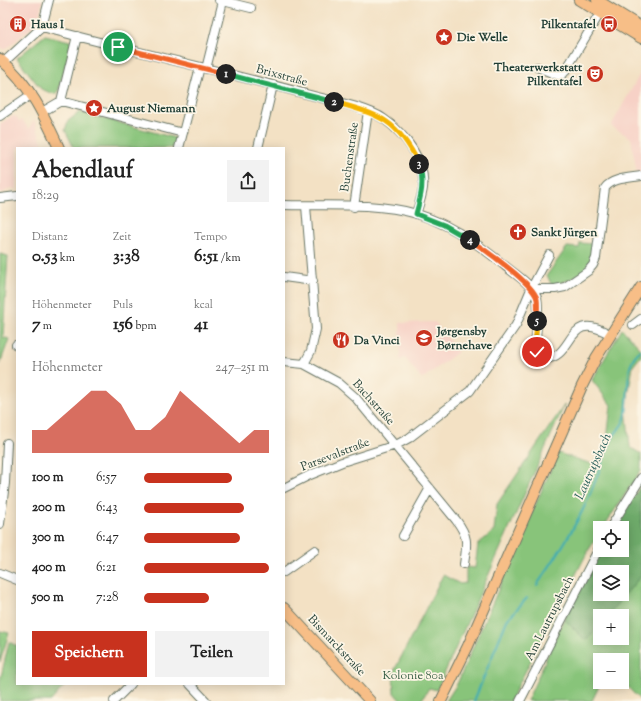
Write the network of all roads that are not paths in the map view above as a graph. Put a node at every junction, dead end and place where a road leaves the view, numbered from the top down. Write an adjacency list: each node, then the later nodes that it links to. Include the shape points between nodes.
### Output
1 (49, 0): 7 (street)
2 (221, 0): 5 (street); 13 (street)
3 (579, 0): 6 (main road)
4 (597, 0): 8 (main road)
5 (251, 8)
6 (600, 12): 10 (main road); 12 (street, via 564,73 560,76)
7 (42, 27): 9 (street, Brixstraße); 11 (street)
8 (641, 27)
9 (77, 36): 13 (street, Brixstraße); 16 (street)
10 (641, 38)
11 (2, 60): 15 (main road)
12 (537, 67)
13 (203, 68): 14 (street, Brixstraße); 20 (street)
14 (273, 85): 17 (street, Brixstraße); 23 (street)
15 (32, 94): 18 (main road); 19 (street)
16 (61, 101): 18 (street); 20 (street)
17 (368, 111): 29 (street, Buchenstraße); 30 (street, Brixstraße, via 384,119 402,134 420,165 423,188)
18 (42, 112): 21 (main road)
19 (0, 116)
20 (183, 133): 22 (street)
21 (59, 147)
22 (179, 147)
23 (258, 147)
24 (641, 176): 35 (street, via 614,181 605,188 596,258 588,271 565,287)
25 (16, 196): 26 (street)
26 (0, 198)
27 (285, 205): 28 (street)
28 (306, 206): 29 (street); 33 (street)
29 (354, 207): 30 (street)
30 (416, 214): 35 (street, via 444,225 470,240)
31 (549, 255): 35 (street, Parsevalstraße)
32 (285, 277): 33 (street)
33 (313, 281): 40 (street, via 316,329 312,351)
34 (641, 287): 38 (main road)
35 (532, 289): 38 (street, via 537,298 535,346 544,359 560,353 575,332 583,327 598,328); 42 (street, Parsevalstraße, via 516,325 470,391 409,438)
36 (641, 319): 37 (street)
37 (633, 325)
38 (610, 335): 61 (main road, via 582,386 468,646)
39 (285, 362): 40 (street)
40 (304, 364): 42 (street, Bachstraße, via 348,390)
41 (7, 443): 47 (street)
42 (396, 445): 44 (street, Parsevalstraße, via 342,462); 45 (street, Bachstraße)
43 (641, 478): 46 (street)
44 (285, 488)
45 (430, 488): 48 (street); 51 (street, Bachstraße, via 464,530)
46 (614, 521)
47 (0, 524)
48 (403, 536)
49 (315, 550): 52 (street)
50 (594, 557): 62 (street, Am Lautrupsbach)
51 (464, 564)
52 (285, 571)
53 (0, 573): 54 (street)
54 (16, 580)
55 (285, 609): 60 (main road, Bismarckstraße)
56 (130, 685): 58 (street)
57 (191, 685): 59 (street)
58 (114, 701)
59 (206, 701)
60 (370, 701)
61 (441, 701)
62 (520, 701)

